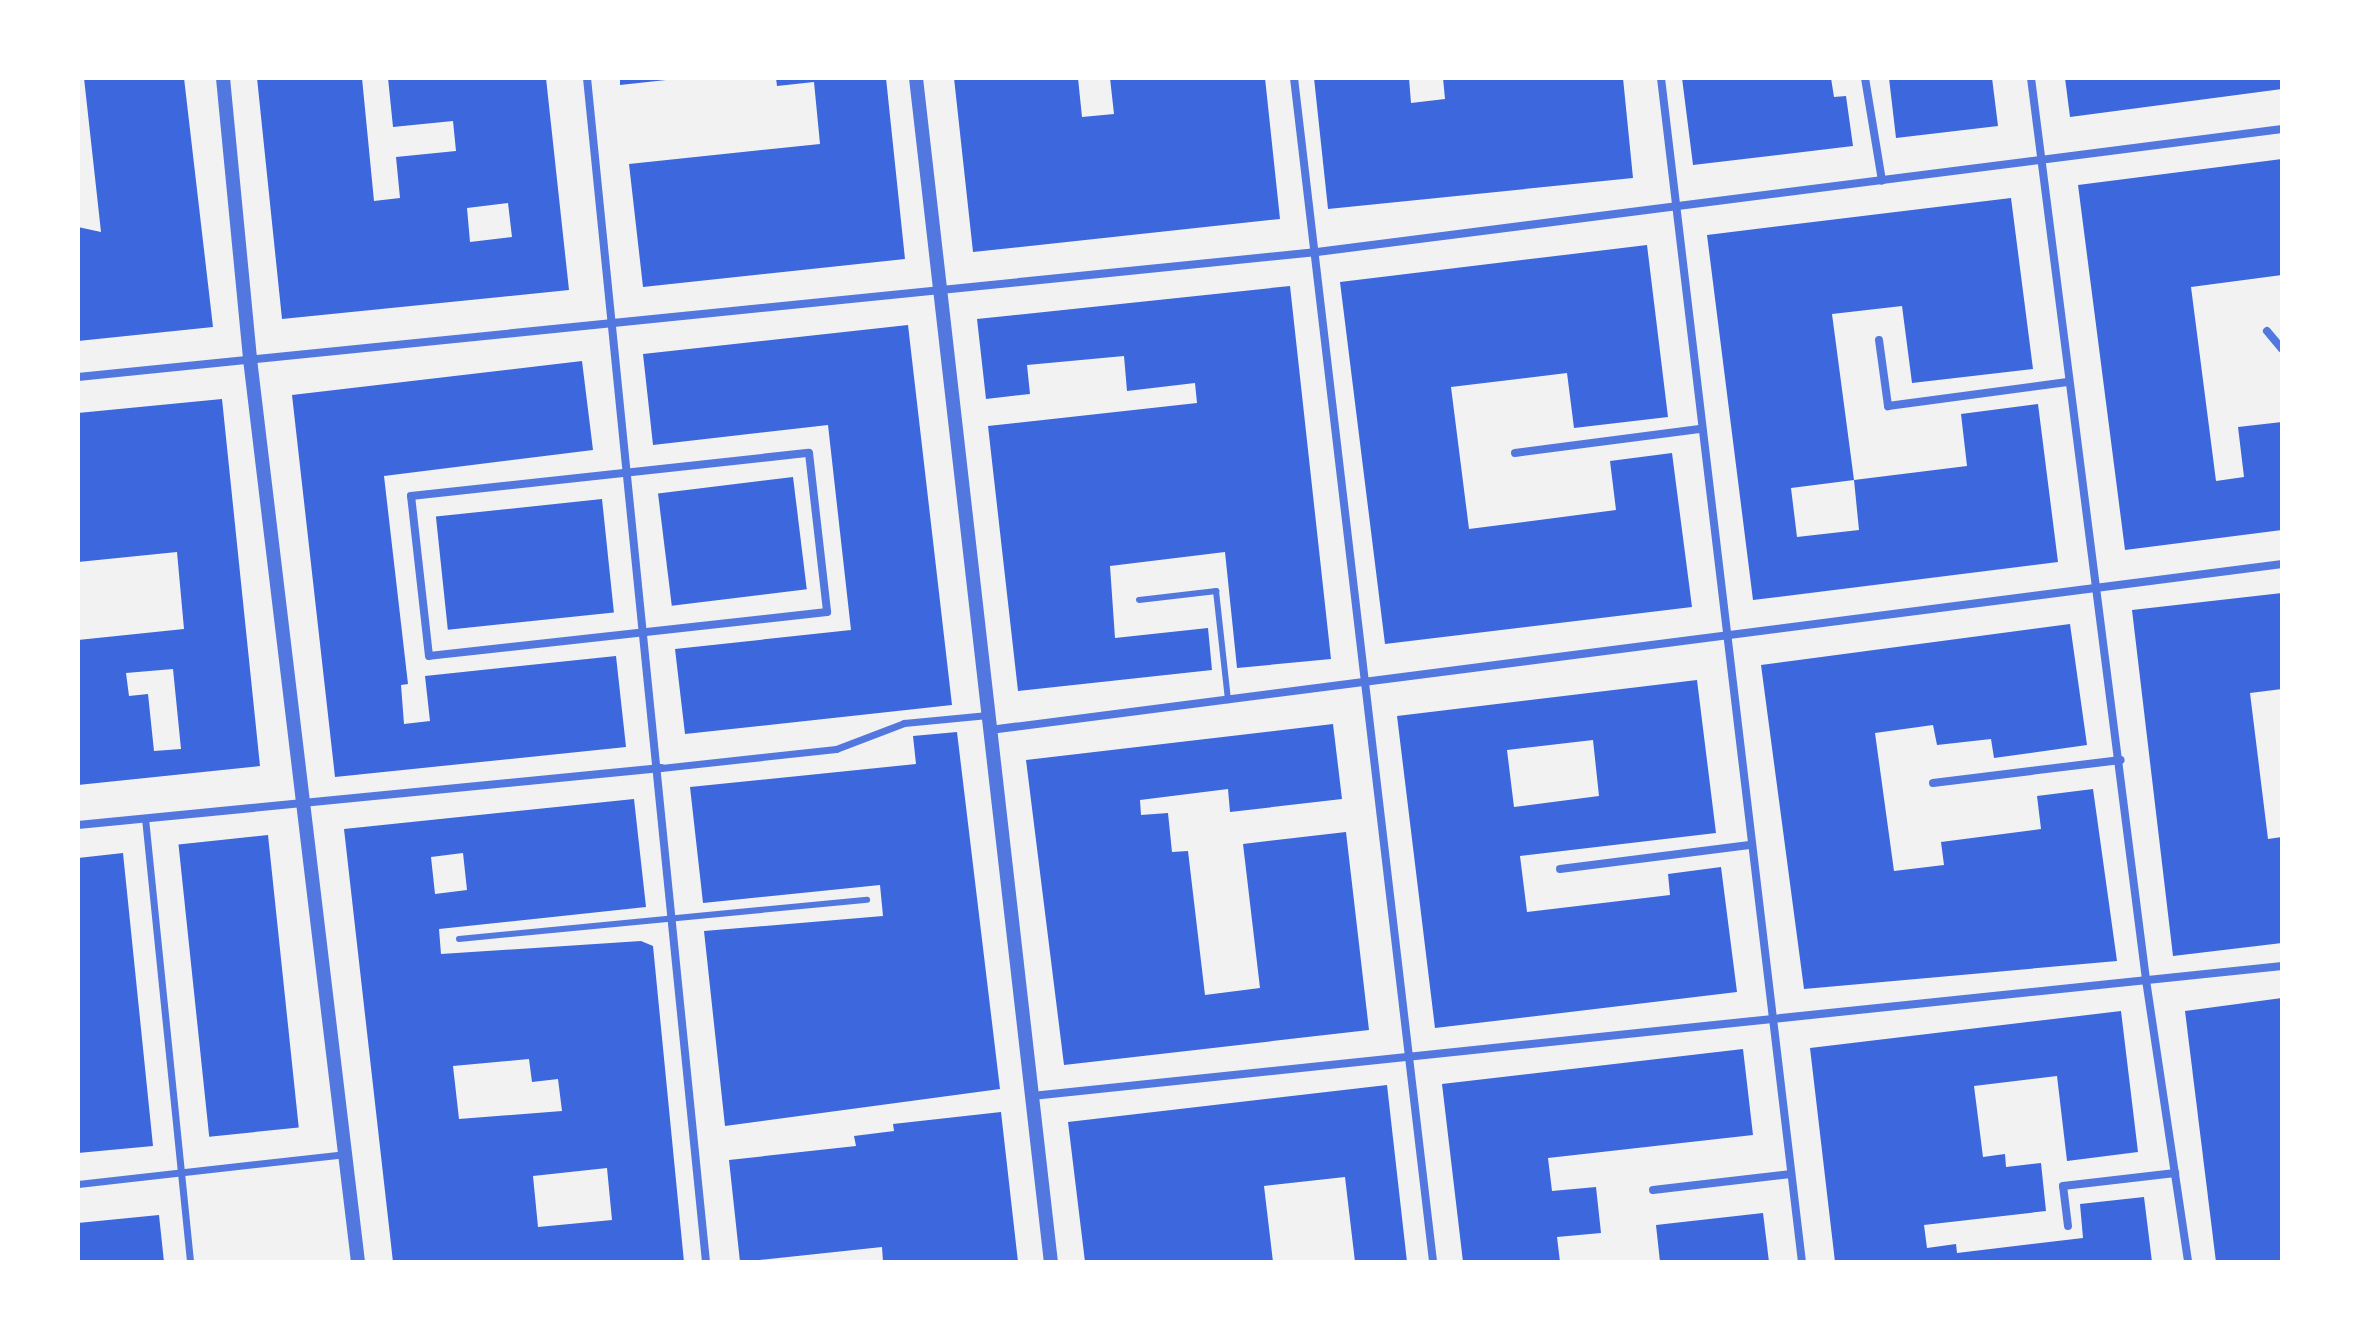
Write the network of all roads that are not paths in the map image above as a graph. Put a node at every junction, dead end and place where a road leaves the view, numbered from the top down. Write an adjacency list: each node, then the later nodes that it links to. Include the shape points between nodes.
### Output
1 (223, 78): 18 (street)
2 (587, 78): 14 (street)
3 (916, 78): 13 (street)
4 (1294, 78): 12 (street)
5 (1661, 78): 11 (street)
6 (1865, 78): 10 (street)
7 (2031, 78): 9 (street)
8 (2282, 129): 9 (street)
9 (2043, 162): 10 (street); 20 (street)
10 (1882, 181): 11 (street)
11 (1676, 207): 12 (street); 21 (street)
12 (1317, 252): 13 (street); 29 (street)
13 (940, 288): 14 (street); 31 (street)
14 (613, 320): 18 (street); 23 (street)
15 (2267, 331): 17 (street)
16 (1879, 340): 20 (street, via 1888,406)
17 (2282, 349)
18 (250, 359): 19 (street); 35 (street)
19 (78, 377)
20 (2067, 382): 25 (street)
21 (1701, 429): 22 (street); 28 (street)
22 (1515, 453)
23 (628, 473): 27 (street); 27 (street, via 809,453 827,612); 27 (street, via 411,496 429,656)
24 (2282, 564): 25 (street)
25 (2098, 587): 28 (street); 32 (street)
26 (1139, 600): 30 (lane, via 1216,591)
27 (645, 632): 33 (street)
28 (1726, 637): 29 (street); 38 (street)
29 (1366, 683): 30 (street); 46 (street)
30 (1228, 700): 31 (street)
31 (990, 723): 33 (street, via 904,723 836,749); 47 (street)
32 (2121, 760): 34 (street); 44 (street)
33 (661, 768): 35 (street); 41 (street)
34 (1933, 783)
35 (303, 801): 36 (street); 48 (street)
36 (145, 818): 37 (street); 49 (street)
37 (78, 825)
38 (1751, 845): 39 (street); 45 (street)
39 (1560, 869)
40 (867, 900): 41 (lane)
41 (674, 918): 42 (lane); 57 (street)
42 (459, 939)
43 (2282, 966): 44 (street)
44 (2146, 980): 45 (street); 50 (street)
45 (1772, 1019): 46 (street); 51 (street)
46 (1408, 1057): 47 (street); 59 (street)
47 (1032, 1096): 58 (street)
48 (346, 1154): 49 (street); 56 (street)
49 (180, 1173): 52 (street); 55 (street)
50 (2175, 1173): 54 (street, via 2063,1186); 61 (street)
51 (1791, 1174): 53 (street); 60 (street)
52 (78, 1184)
53 (1653, 1190)
54 (2068, 1226)
55 (190, 1262)
56 (358, 1262)
57 (706, 1262)
58 (1051, 1262)
59 (1433, 1262)
60 (1802, 1262)
61 (2188, 1262)

